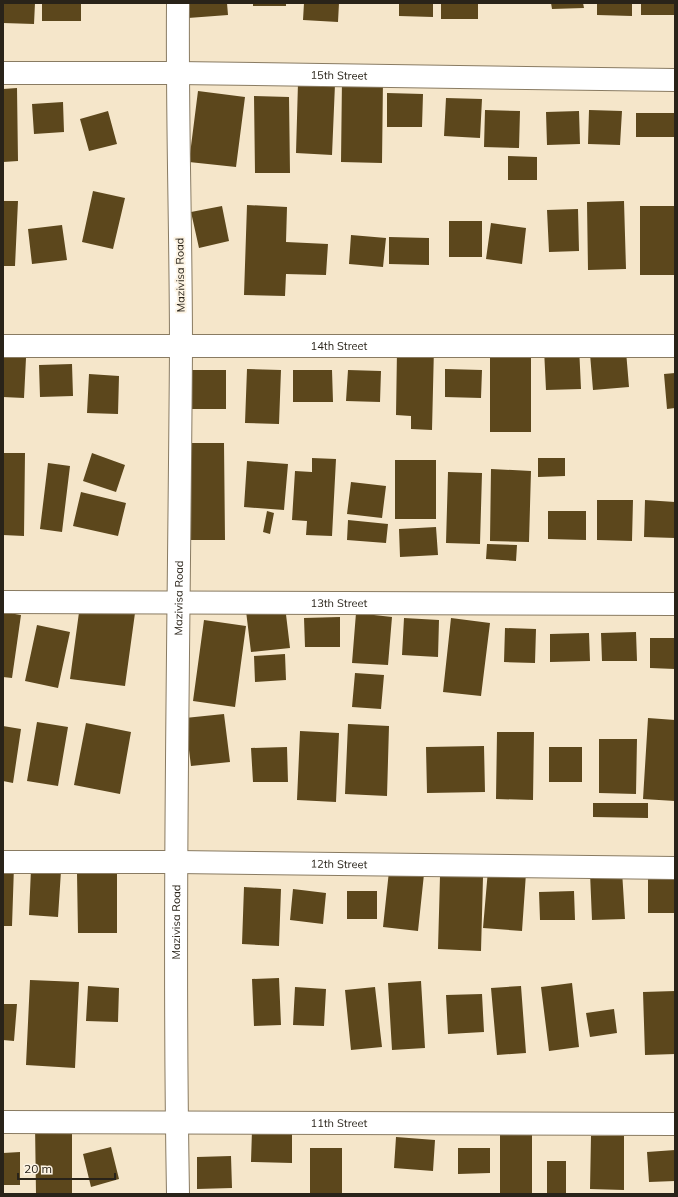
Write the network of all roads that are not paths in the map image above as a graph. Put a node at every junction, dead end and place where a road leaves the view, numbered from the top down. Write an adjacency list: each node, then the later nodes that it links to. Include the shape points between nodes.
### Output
1 (178, 3): 3 (street, Mazivisa Road)
2 (3, 73): 3 (street, 15th Street)
3 (177, 73): 4 (street, 15th Street); 6 (street, Mazivisa Road)
4 (675, 80)
5 (3, 346): 6 (street, 14th Street)
6 (181, 346): 7 (street, 14th Street); 9 (street, Mazivisa Road)
7 (675, 346)
8 (3, 602): 9 (street, 13th Street)
9 (178, 603): 10 (street, 13th Street); 12 (street, Mazivisa Road)
10 (675, 604)
11 (3, 862): 12 (street, 12th Street)
12 (177, 862): 13 (street, 12th Street); 15 (street, Mazivisa Road)
13 (675, 868)
14 (3, 1122): 15 (street, 11th Street)
15 (177, 1122): 16 (street, 11th Street); 17 (street, Mazivisa Road)
16 (675, 1124)
17 (178, 1194)

